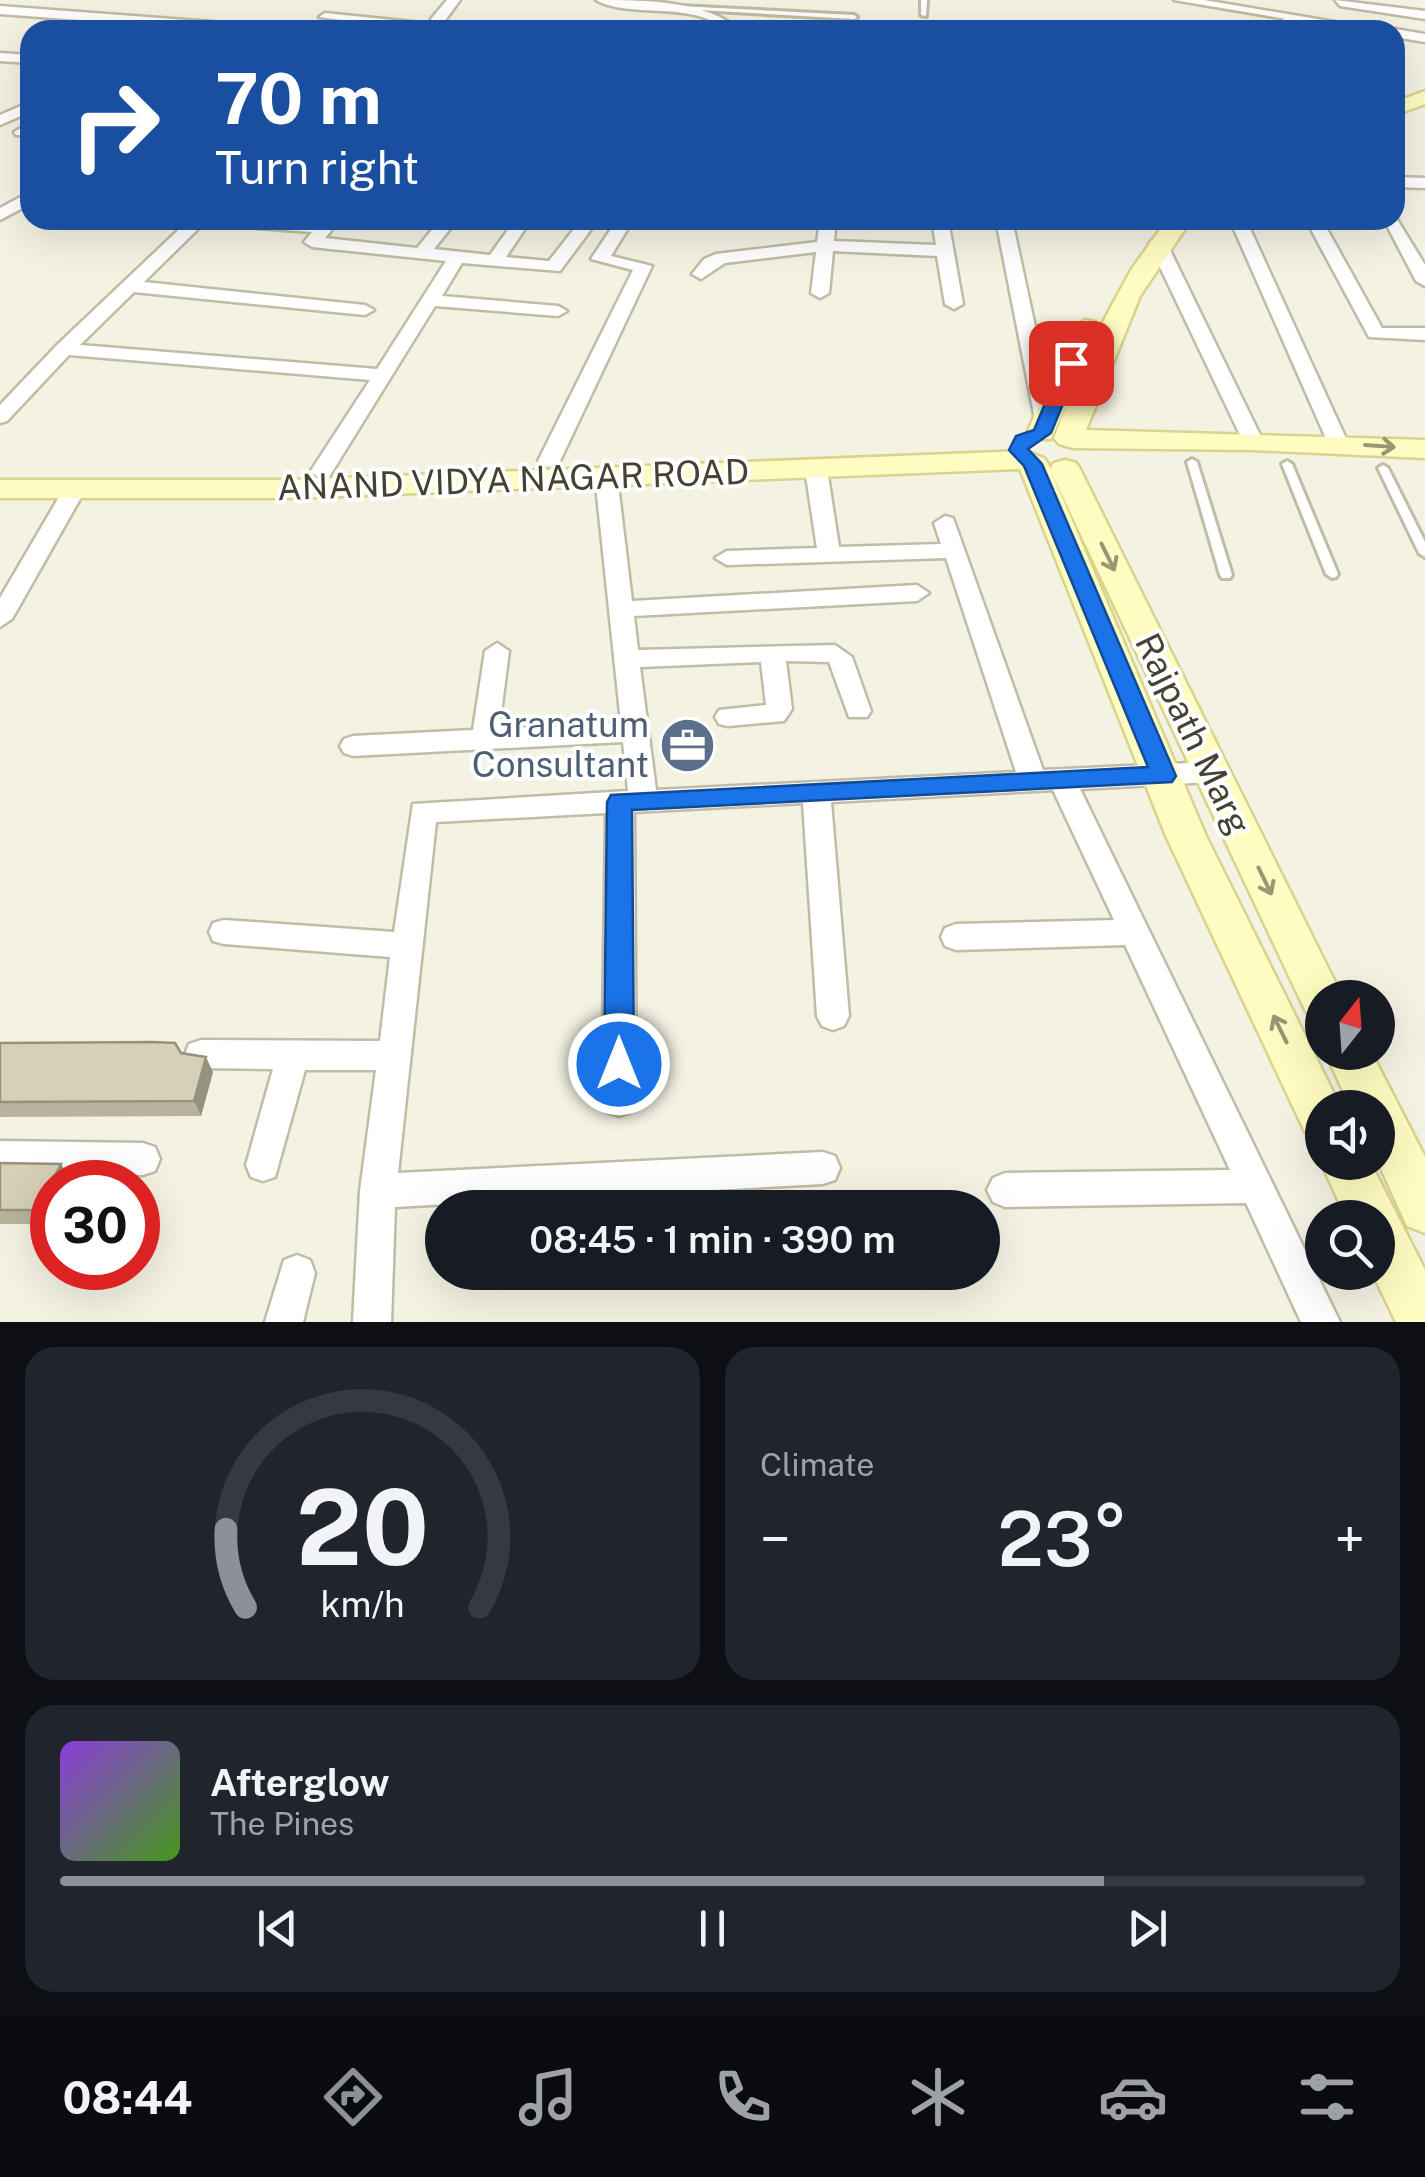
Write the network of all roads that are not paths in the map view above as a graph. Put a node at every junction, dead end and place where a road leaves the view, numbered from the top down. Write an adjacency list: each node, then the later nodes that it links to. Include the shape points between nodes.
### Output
1 (119, 0): 12 (street)
2 (454, 0): 18 (street)
3 (602, 0): 7 (street)
4 (924, 0): 9 (lane)
5 (1180, 0): 14 (street)
6 (1339, 1): 10 (street)
7 (681, 7): 11 (lane); 19 (street)
8 (0, 10): 12 (street)
9 (924, 15)
10 (1425, 15)
11 (854, 16)
12 (94, 17): 15 (street); 16 (street)
13 (325, 17): 17 (street)
14 (1290, 17): 20 (lane); 21 (street)
15 (89, 20)
16 (133, 20)
17 (356, 20)
18 (437, 20)
19 (723, 20)
20 (1286, 20)
21 (1311, 20)
22 (16, 201): 23 (street)
23 (0, 215)
24 (189, 230): 44 (street)
25 (323, 230): 39 (street, via 312,242)
26 (441, 230): 39 (street)
27 (516, 230): 41 (street)
28 (582, 230): 41 (street, via 554,267)
29 (618, 230): 58 (street, via 600,259 642,266)
30 (827, 230): 37 (street)
31 (942, 230): 38 (street)
32 (1006, 230): 56 (street)
33 (1242, 230): 55 (street)
34 (1319, 230): 50 (street, via 1376,333)
35 (1397, 230): 43 (street)
36 (1154, 232): 54 (street); 56 (main road)
37 (825, 246): 38 (street); 42 (street, via 722,258); 45 (street)
38 (945, 251): 47 (street)
39 (423, 252): 40 (street)
40 (458, 256): 41 (street); 46 (street)
41 (495, 260)
42 (702, 274)
43 (1425, 281)
44 (132, 286): 48 (street); 51 (street)
45 (820, 293)
46 (430, 300): 49 (street); 52 (street)
47 (954, 304)
48 (365, 310)
49 (558, 311)
50 (1423, 339)
51 (64, 349): 52 (street); 53 (street)
52 (384, 375): 64 (street)
53 (0, 417)
54 (1252, 440): 55 (main road, ANAND VIDYA NAGAR ROAD); 56 (main road, ANAND VIDYA NAGAR ROAD)
55 (1338, 443): 57 (main road, ANAND VIDYA NAGAR ROAD, one-way to 57)
56 (1051, 448): 58 (main road, ANAND VIDYA NAGAR ROAD); 59 (main road, ANAND VIDYA NAGAR ROAD); 63 (main road, ANAND VIDYA NAGAR ROAD); 88 (main road, Rajpath Marg, one-way to 88); 89 (main road, Rajpath Marg)
57 (1425, 449)
58 (549, 460): 64 (main road, ANAND VIDYA NAGAR ROAD)
59 (1192, 462): 60 (main road, ANAND VIDYA NAGAR ROAD); 75 (lane)
60 (1287, 464): 62 (main road, ANAND VIDYA NAGAR ROAD); 74 (lane)
61 (0, 468): 64 (main road, ANAND VIDYA NAGAR ROAD)
62 (1383, 468): 65 (main road, ANAND VIDYA NAGAR ROAD); 71 (lane)
63 (816, 469): 66 (main road, ANAND VIDYA NAGAR ROAD); 72 (street)
64 (321, 472)
65 (1425, 472)
66 (606, 476): 68 (main road, ANAND VIDYA NAGAR ROAD); 78 (street)
67 (0, 489): 68 (main road, ANAND VIDYA NAGAR ROAD)
68 (73, 492): 77 (street)
69 (945, 523): 70 (street)
70 (953, 551): 72 (street); 90 (street)
71 (1425, 552)
72 (829, 555): 73 (street)
73 (727, 558)
74 (1332, 574)
75 (1226, 576)
76 (917, 593): 78 (street)
77 (6, 597): 79 (street)
78 (621, 609): 82 (street)
79 (0, 619)
80 (496, 651): 86 (street)
81 (772, 654): 82 (street); 83 (street, via 840,656); 84 (street, via 779,710)
82 (627, 659): 85 (street)
83 (858, 711)
84 (728, 718)
85 (636, 732): 86 (street); 92 (street)
86 (485, 740): 87 (street)
87 (353, 746)
88 (1212, 772): 89 (street); 97 (main road, Rajpath Marg, one-way to 97)
89 (1164, 776): 90 (street); 102 (main road, Rajpath Marg, one-way to 89, via 1186,836)
90 (1048, 781): 91 (street); 94 (street)
91 (816, 792): 92 (street); 98 (street)
92 (632, 801): 96 (street, via 423,812); 103 (street)
93 (224, 932): 96 (street)
94 (1134, 932): 95 (street); 109 (street)
95 (956, 937)
96 (406, 946): 101 (street)
97 (1313, 980)
98 (832, 1016)
99 (202, 1054): 100 (street)
100 (293, 1055): 101 (street); 107 (street)
101 (394, 1056): 110 (street)
102 (1309, 1090)
103 (619, 1101)
104 (1395, 1148): 112 (main road)
105 (0, 1157): 106 (street)
106 (143, 1159)
107 (263, 1165)
108 (823, 1168): 110 (street)
109 (1256, 1186): 111 (street); 117 (street)
110 (378, 1190): 116 (street)
111 (1005, 1190)
112 (1425, 1209)
113 (1395, 1266): 118 (main road)
114 (297, 1272): 115 (street)
115 (284, 1322)
116 (372, 1322)
117 (1321, 1322)
118 (1422, 1322)

